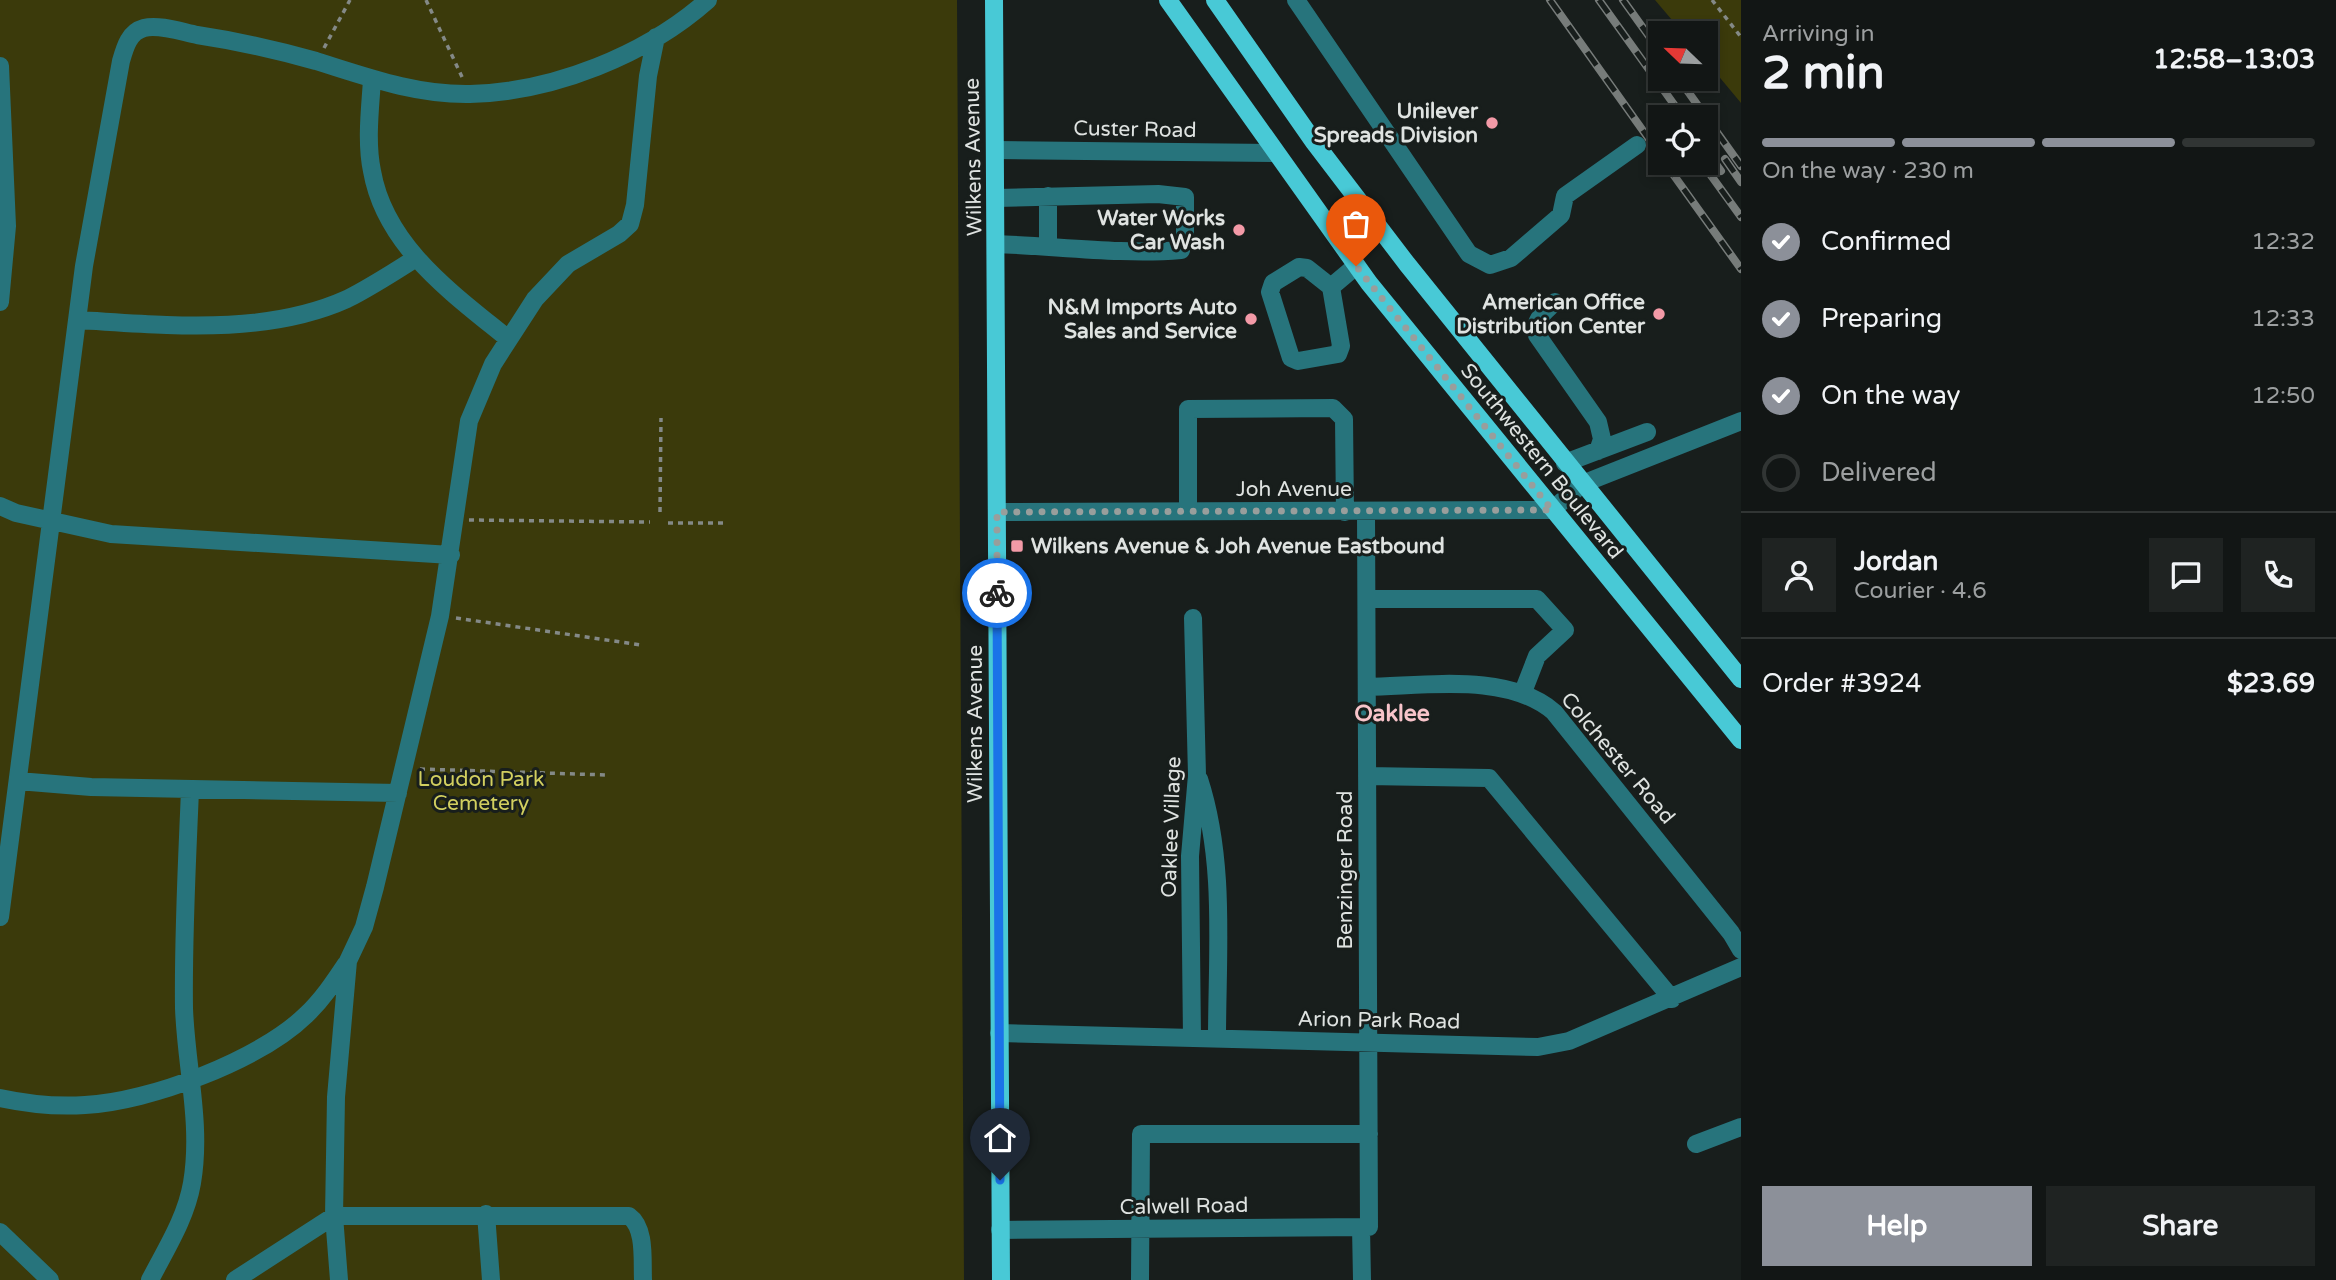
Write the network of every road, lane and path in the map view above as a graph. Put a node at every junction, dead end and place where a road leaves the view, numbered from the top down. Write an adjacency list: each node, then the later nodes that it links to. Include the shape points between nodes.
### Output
1 (350, 0): 11 (path)
2 (426, 0): 14 (path)
3 (708, 0): 9 (street)
4 (994, 0): 16 (main road, Wilkens Avenue)
5 (1168, 0): 17 (main road, Southwestern Boulevard)
6 (1215, 0): 33 (main road, Southwestern Boulevard, via 1314,142)
7 (1296, 0): 15 (street, via 1469,254 1490,265 1510,258 1561,215 1565,195)
8 (1712, 0): 10 (path)
9 (656, 37): 14 (street, via 550,81); 28 (street, via 630,224 568,264 535,299)
10 (1741, 37)
11 (317, 62): 13 (street); 27 (street, via 163,29 145,27 133,34 121,61)
12 (0, 66): 25 (street, via 7,226)
13 (372, 80): 14 (street, via 426,92); 22 (street, via 371,170 379,199)
14 (469, 94)
15 (1637, 145)
16 (996, 150): 17 (street, Custer Road); 19 (main road, Wilkens Avenue)
17 (1274, 153): 23 (main road, Southwestern Boulevard)
18 (1048, 196): 19 (street); 21 (street); 21 (street, via 1185,197 1185,237 1181,250 1143,253)
19 (996, 198): 20 (main road, Wilkens Avenue)
20 (996, 244): 21 (street); 39 (main road, Wilkens Avenue)
21 (1048, 246)
22 (416, 258): 27 (street, via 345,300 278,319 189,325); 28 (street, via 441,285)
23 (1356, 266): 24 (street); 36 (main road, Southwestern Boulevard)
24 (1331, 287): 24 (street, via 1299,267 1273,284 1270,292 1291,358 1298,361 1338,354 1341,346)
25 (0, 302)
26 (1555, 302): 32 (street, via 1539,317 1537,335 1598,422 1602,439)
27 (78, 320): 42 (street)
28 (508, 338): 43 (street, via 469,421)
29 (660, 418): 38 (path)
30 (1741, 421): 34 (street)
31 (1647, 432): 32 (street)
32 (1598, 451): 33 (street)
33 (1565, 463): 34 (main road, Southwestern Boulevard)
34 (1582, 484): 36 (street); 52 (main road, Southwestern Boulevard)
35 (0, 506): 42 (street)
36 (1552, 510): 41 (street, Joh Avenue); 55 (main road, Southwestern Boulevard)
37 (1188, 511): 39 (street, Joh Avenue); 40 (street, Joh Avenue); 40 (street, via 1188,409 1333,408 1344,419)
38 (660, 512)
39 (997, 512): 68 (main road, Wilkens Avenue)
40 (1345, 512): 41 (street, Joh Avenue)
41 (1366, 513): 48 (street, Benzinger Road)
42 (50, 520): 47 (street, via 111,534 170,540); 60 (street)
43 (456, 520): 44 (path); 47 (street)
44 (650, 522)
45 (668, 523): 46 (path)
46 (728, 523)
47 (451, 555): 49 (street)
48 (1367, 599): 53 (street, Benzinger Road); 54 (street, via 1538,599 1565,630 1537,656)
49 (440, 616): 51 (path); 56 (street)
50 (1193, 618): 58 (street, Oaklee Village)
51 (640, 645)
52 (1741, 679)
53 (1367, 687): 54 (street, Colchester Road, via 1493,686); 59 (street, Benzinger Road)
54 (1523, 692): 64 (street, Colchester Road, via 1554,712)
55 (1741, 740)
56 (404, 767): 57 (path); 62 (street)
57 (607, 775)
58 (1197, 775): 69 (street, Oaklee Village, via 1190,856); 70 (street, via 1211,817 1216,854)
59 (1367, 776): 67 (street, via 1489,778); 71 (street, Benzinger Road)
60 (18, 781): 61 (street); 63 (street)
61 (190, 790): 62 (street); 72 (street, via 184,1012)
62 (398, 793): 65 (street, via 376,887)
63 (0, 917)
64 (1741, 950)
65 (348, 961): 72 (street, via 305,1016 249,1054); 78 (street, via 336,1097)
66 (1741, 967): 67 (street, Arion Park Road)
67 (1672, 999): 71 (street, Arion Park Road, via 1569,1041 1538,1047)
68 (999, 1033): 69 (street, Arion Park Road); 81 (main road, Wilkens Avenue)
69 (1192, 1038): 70 (street, Arion Park Road)
70 (1217, 1039): 71 (street, Arion Park Road)
71 (1368, 1043): 75 (street, Benzinger Road)
72 (191, 1080): 73 (street, via 88,1105 54,1106); 84 (street, via 195,1117 191,1185 183,1214)
73 (0, 1098)
74 (1741, 1127): 76 (street)
75 (1369, 1134): 79 (street, Benzinger Road); 80 (street, via 1141,1134)
76 (1696, 1144)
77 (486, 1214): 78 (street); 87 (street); 88 (street, via 629,1216 640,1231)
78 (334, 1216): 85 (street); 86 (street)
79 (1365, 1227): 80 (street, Calwell Road); 91 (street, Benzinger Road)
80 (1140, 1229): 81 (street, Calwell Road); 90 (street)
81 (1000, 1230): 89 (main road, Wilkens Avenue)
82 (0, 1233): 83 (street)
83 (50, 1280)
84 (150, 1280)
85 (235, 1280)
86 (339, 1280)
87 (491, 1280)
88 (643, 1280)
89 (1001, 1280)
90 (1140, 1280)
91 (1362, 1280)

